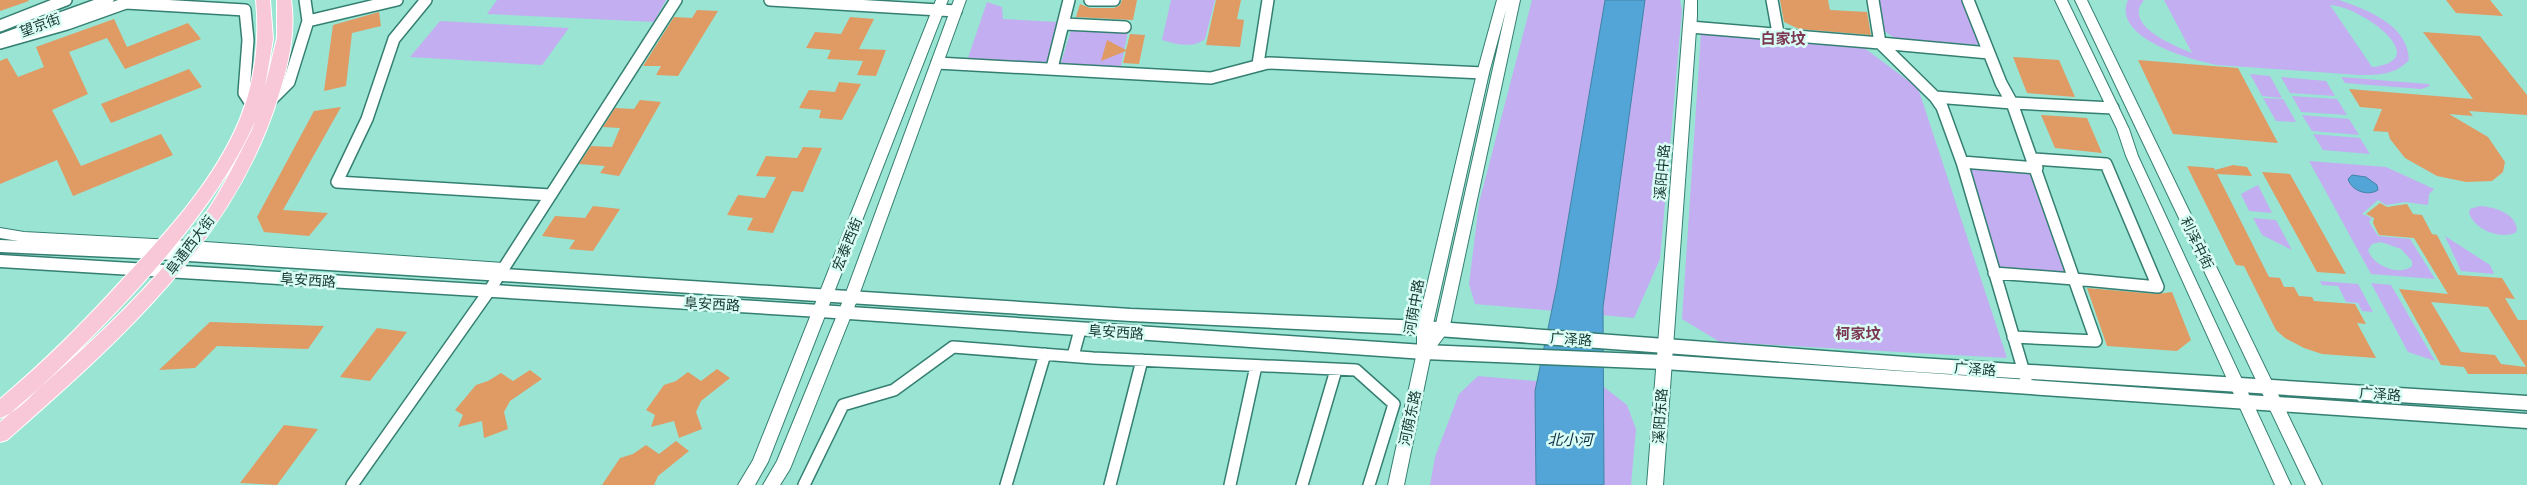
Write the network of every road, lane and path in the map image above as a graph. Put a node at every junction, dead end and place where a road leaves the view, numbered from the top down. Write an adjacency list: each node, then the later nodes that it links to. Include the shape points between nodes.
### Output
1 (66, 0): 30 (street)
2 (80, 0): 30 (main road, 望京街)
3 (108, 0): 33 (main road, 望京街)
4 (263, 0): 43 (main road, 阜通西大街, via 265,53)
5 (284, 0): 41 (main road, 阜通西大街, via 285,37)
6 (305, 0): 27 (street)
7 (397, 0): 27 (street)
8 (426, 0): 47 (street, via 394,39 367,119 336,182)
9 (676, 0): 47 (street)
10 (770, 0): 24 (street)
11 (1069, 0): 28 (street)
12 (1084, 0): 13 (street)
13 (1090, 0): 14 (street)
14 (1114, 0)
15 (1268, 0): 37 (street)
16 (1503, 0): 39 (street, 河荫中路)
17 (1514, 0): 63 (street, 河荫中路)
18 (1691, 0): 31 (street, 溪阳中路)
19 (1772, 0): 32 (street)
20 (1873, 0): 34 (street)
21 (1968, 0): 35 (street)
22 (2061, 0): 44 (street, 利泽中街)
23 (2081, 0): 74 (street, 利泽中街)
24 (844, 2): 25 (street)
25 (940, 5): 26 (street); 59 (street, 宏泰西街)
26 (958, 5): 36 (street, 宏泰西街)
27 (308, 21): 41 (street, via 289,82)
28 (1065, 24): 29 (street); 38 (street)
29 (1124, 26)
30 (0, 27)
31 (1690, 27): 32 (street); 67 (street, 溪阳中路)
32 (1778, 33): 34 (street)
33 (0, 41): 43 (street, via 67,24 126,3 245,10 248,40 244,93)
34 (1880, 43): 35 (street); 40 (street)
35 (1989, 53): 42 (street)
36 (937, 63): 38 (street); 60 (street, 宏泰西街)
37 (1258, 64): 38 (street, via 1211,78); 39 (street)
38 (1052, 68)
39 (1483, 73): 61 (street, 河荫中路)
40 (1934, 97): 42 (street); 45 (street, via 1942,107)
41 (271, 100): 51 (main road, 阜通西大街, via 248,155 205,229)
42 (2012, 103): 44 (street); 46 (street)
43 (252, 105): 50 (main road, 阜通西大街, via 232,152)
44 (2113, 108): 73 (street, 利泽中街)
45 (1962, 162): 46 (street); 56 (street)
46 (2035, 164): 57 (street); 57 (street, via 2106,164 2158,287)
47 (551, 195): 55 (street)
48 (0, 233): 50 (street)
49 (0, 246): 50 (main road, 阜安西路)
50 (161, 249): 51 (main road, 阜安西路); 53 (main road, 阜通西大街)
51 (187, 251): 54 (main road, 阜通西大街); 55 (main road, 阜安西路)
52 (0, 262): 53 (main road, 阜安西路)
53 (143, 269): 54 (main road, 阜安西路); 78 (main road, 阜通西大街, via 35,381)
54 (172, 271): 58 (main road, 阜安西路); 80 (main road, 阜通西大街, via 135,312)
55 (501, 272): 58 (street); 59 (main road, 阜安西路)
56 (1994, 273): 57 (street); 64 (street)
57 (2074, 279): 64 (street, via 2096,341)
58 (489, 291): 59 (main road, 阜安西路); 81 (street)
59 (823, 303): 60 (main road, 阜安西路); 82 (street, 宏泰西街, via 760,462)
60 (848, 305): 61 (main road, 阜安西路); 62 (main road, 阜安西路); 83 (street, 宏泰西街, via 784,464)
61 (1424, 328): 63 (main road, 广泽路); 65 (street, 河荫中路)
62 (1080, 330): 65 (main road, 阜安西路); 68 (street)
63 (1442, 330): 65 (street, 河荫中路); 67 (main road, 广泽路, via 1619,343)
64 (2013, 337): 72 (street)
65 (1424, 352): 67 (main road, 广泽路, via 1618,361); 90 (street, 河荫东路)
66 (1045, 354): 68 (street); 84 (street, via 953,347 894,390 843,405); 85 (street)
67 (1664, 354): 72 (main road, 广泽路); 91 (street, 溪阳东路)
68 (1074, 356): 69 (street)
69 (1142, 360): 70 (street); 86 (street)
70 (1256, 366): 71 (street); 87 (street)
71 (1336, 370): 88 (street); 89 (street, via 1356,370 1394,404)
72 (2025, 379): 73 (main road, 广泽路); 75 (main road, 广泽路)
73 (2236, 384): 74 (main road, 广泽路); 75 (street, 利泽中街)
74 (2266, 386): 76 (main road, 广泽路); 77 (street, 利泽中街)
75 (2245, 402): 77 (main road, 广泽路); 92 (street, 利泽中街)
76 (2527, 403)
77 (2275, 404): 79 (main road, 广泽路); 93 (street, 利泽中街)
78 (0, 410)
79 (2527, 422)
80 (0, 434)
81 (352, 485)
82 (746, 485)
83 (771, 485)
84 (804, 485)
85 (1006, 485)
86 (1110, 485)
87 (1230, 485)
88 (1302, 485)
89 (1369, 485)
90 (1396, 485)
91 (1655, 485)
92 (2283, 485)
93 (2314, 485)

